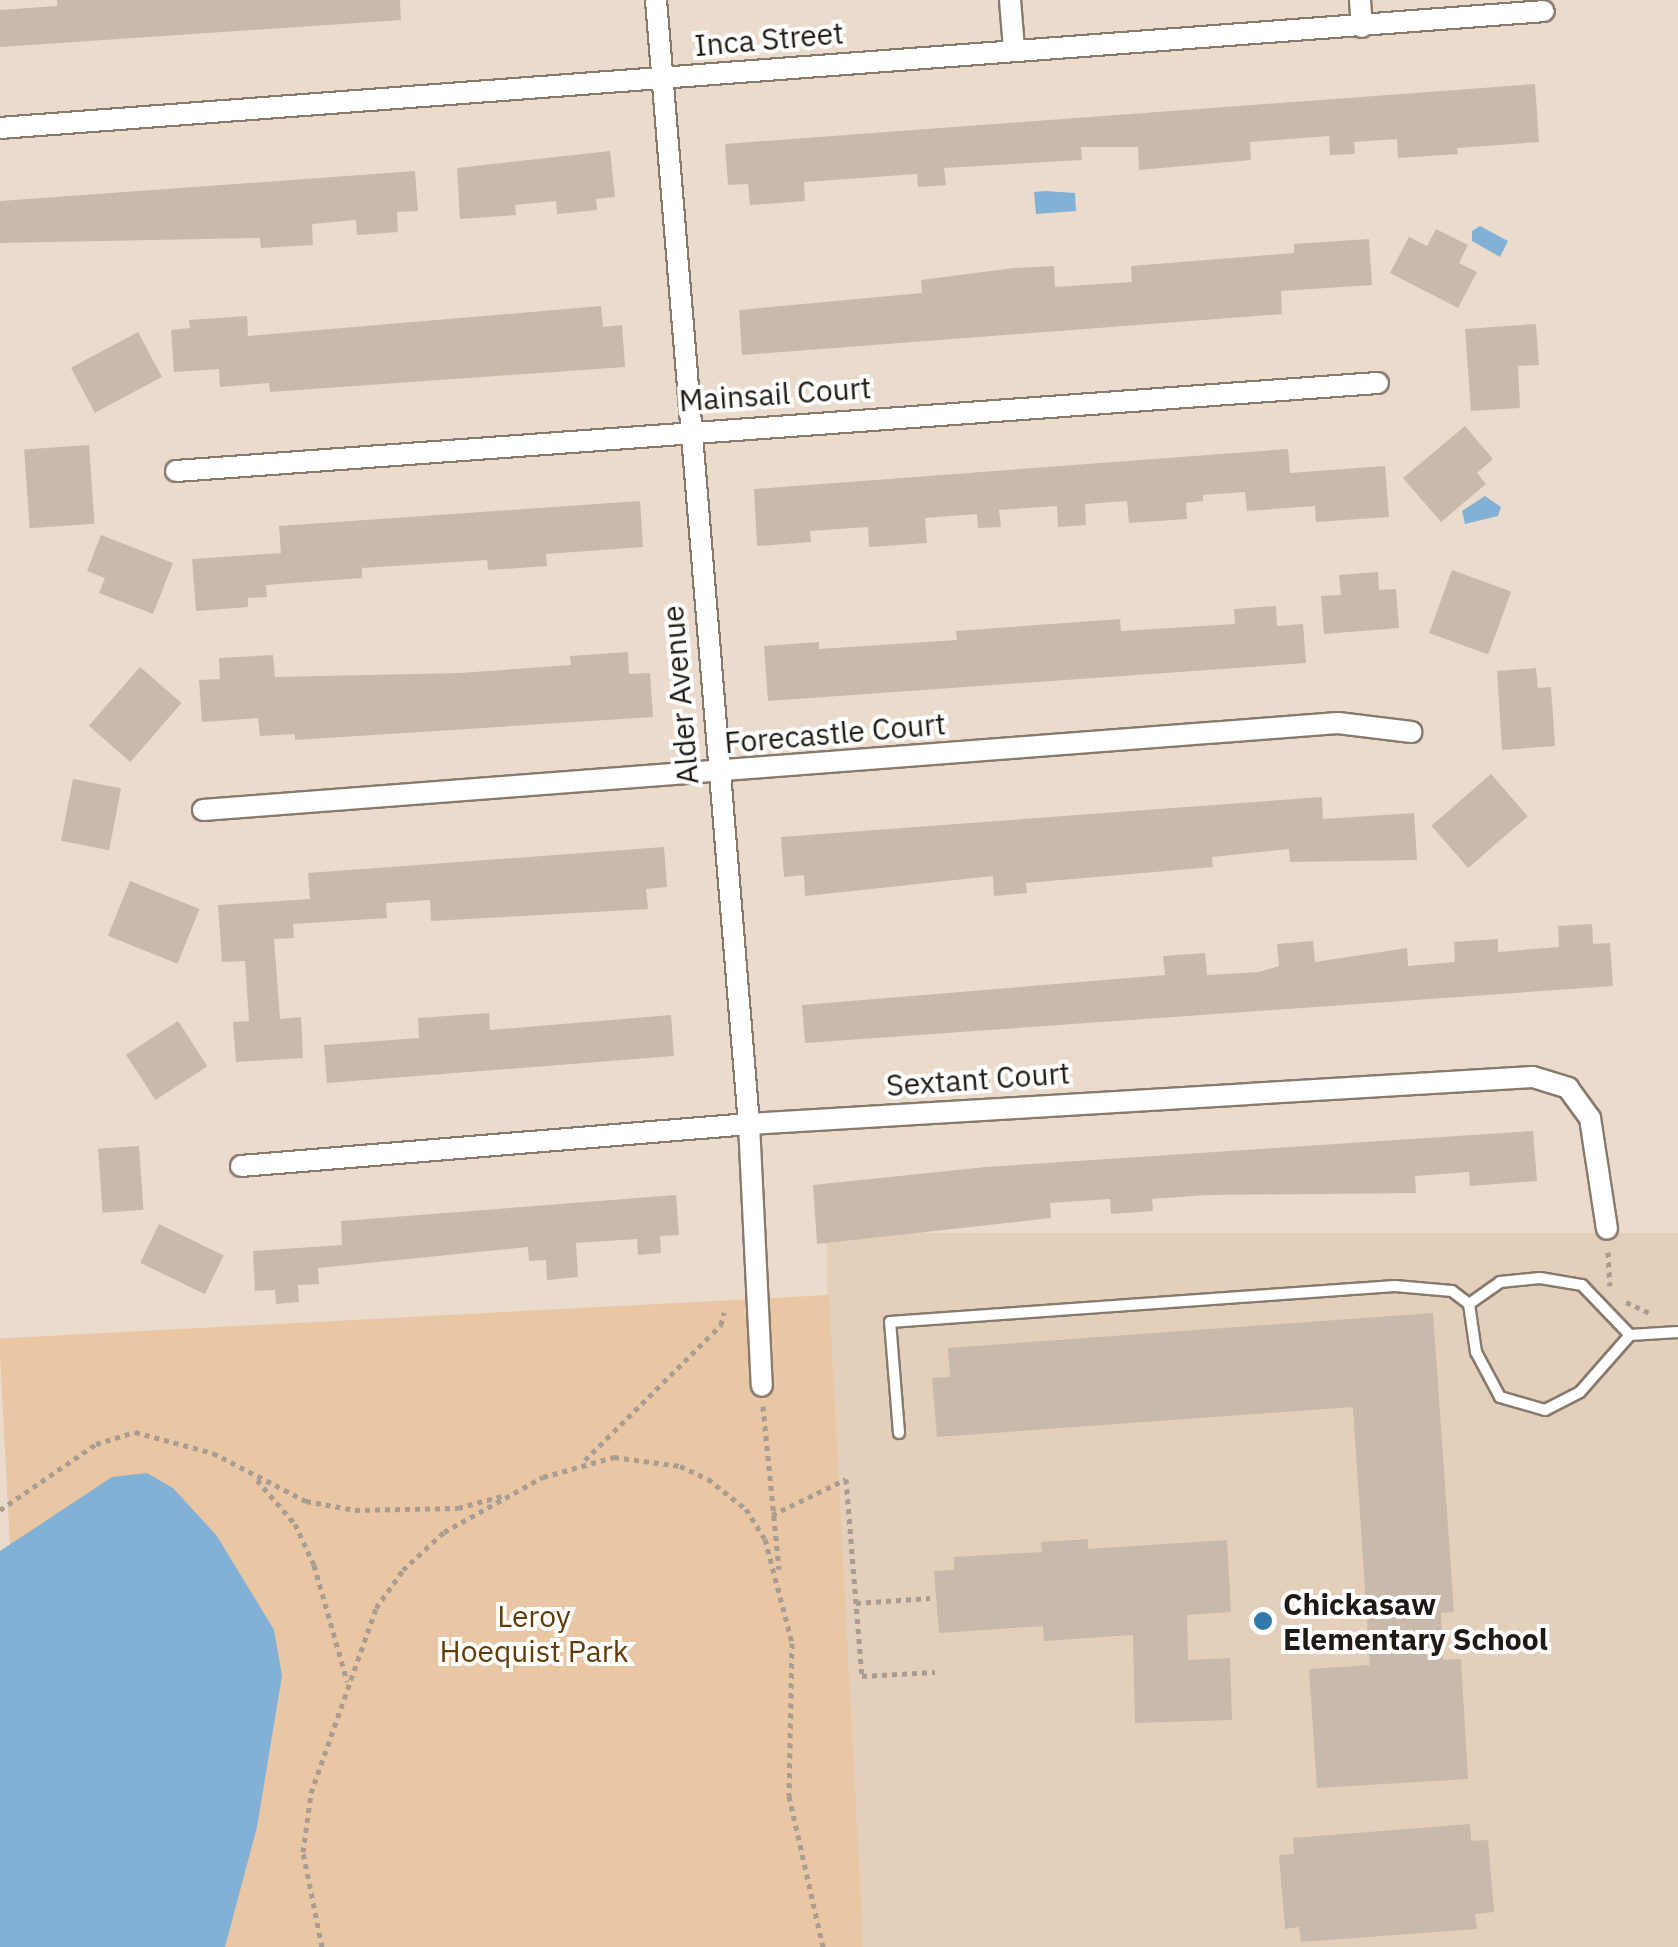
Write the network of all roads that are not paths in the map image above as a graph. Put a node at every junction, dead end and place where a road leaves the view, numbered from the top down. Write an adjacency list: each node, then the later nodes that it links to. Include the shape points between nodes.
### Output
1 (656, 0): 7 (street, Alder Avenue)
2 (1010, 0): 6 (street)
3 (1360, 0): 5 (street)
4 (1544, 11): 5 (street, Inca Street)
5 (1362, 26): 6 (street, Inca Street)
6 (1014, 49): 7 (street, Inca Street)
7 (659, 78): 8 (street, Inca Street); 10 (street, Alder Avenue)
8 (0, 128)
9 (1378, 383): 10 (street, Mainsail Court)
10 (687, 429): 11 (street, Mainsail Court); 13 (street, Alder Avenue)
11 (176, 472)
12 (1411, 732): 13 (street, Forecastle Court, via 1338,723)
13 (717, 772): 14 (street, Forecastle Court); 15 (street, Alder Avenue)
14 (204, 810)
15 (749, 1124): 16 (street, Sextant Court); 17 (street, Sextant Court, via 1533,1077 1568,1088 1590,1118); 21 (street, Alder Avenue)
16 (242, 1166)
17 (1607, 1230)
18 (1469, 1304): 20 (lane, via 1500,1282 1540,1278 1582,1286); 20 (lane, via 1476,1352 1500,1396 1545,1410 1580,1392); 22 (lane, via 1452,1290 1395,1286 890,1322)
19 (1678, 1332): 20 (lane)
20 (1630, 1334)
21 (762, 1386)
22 (900, 1433)

